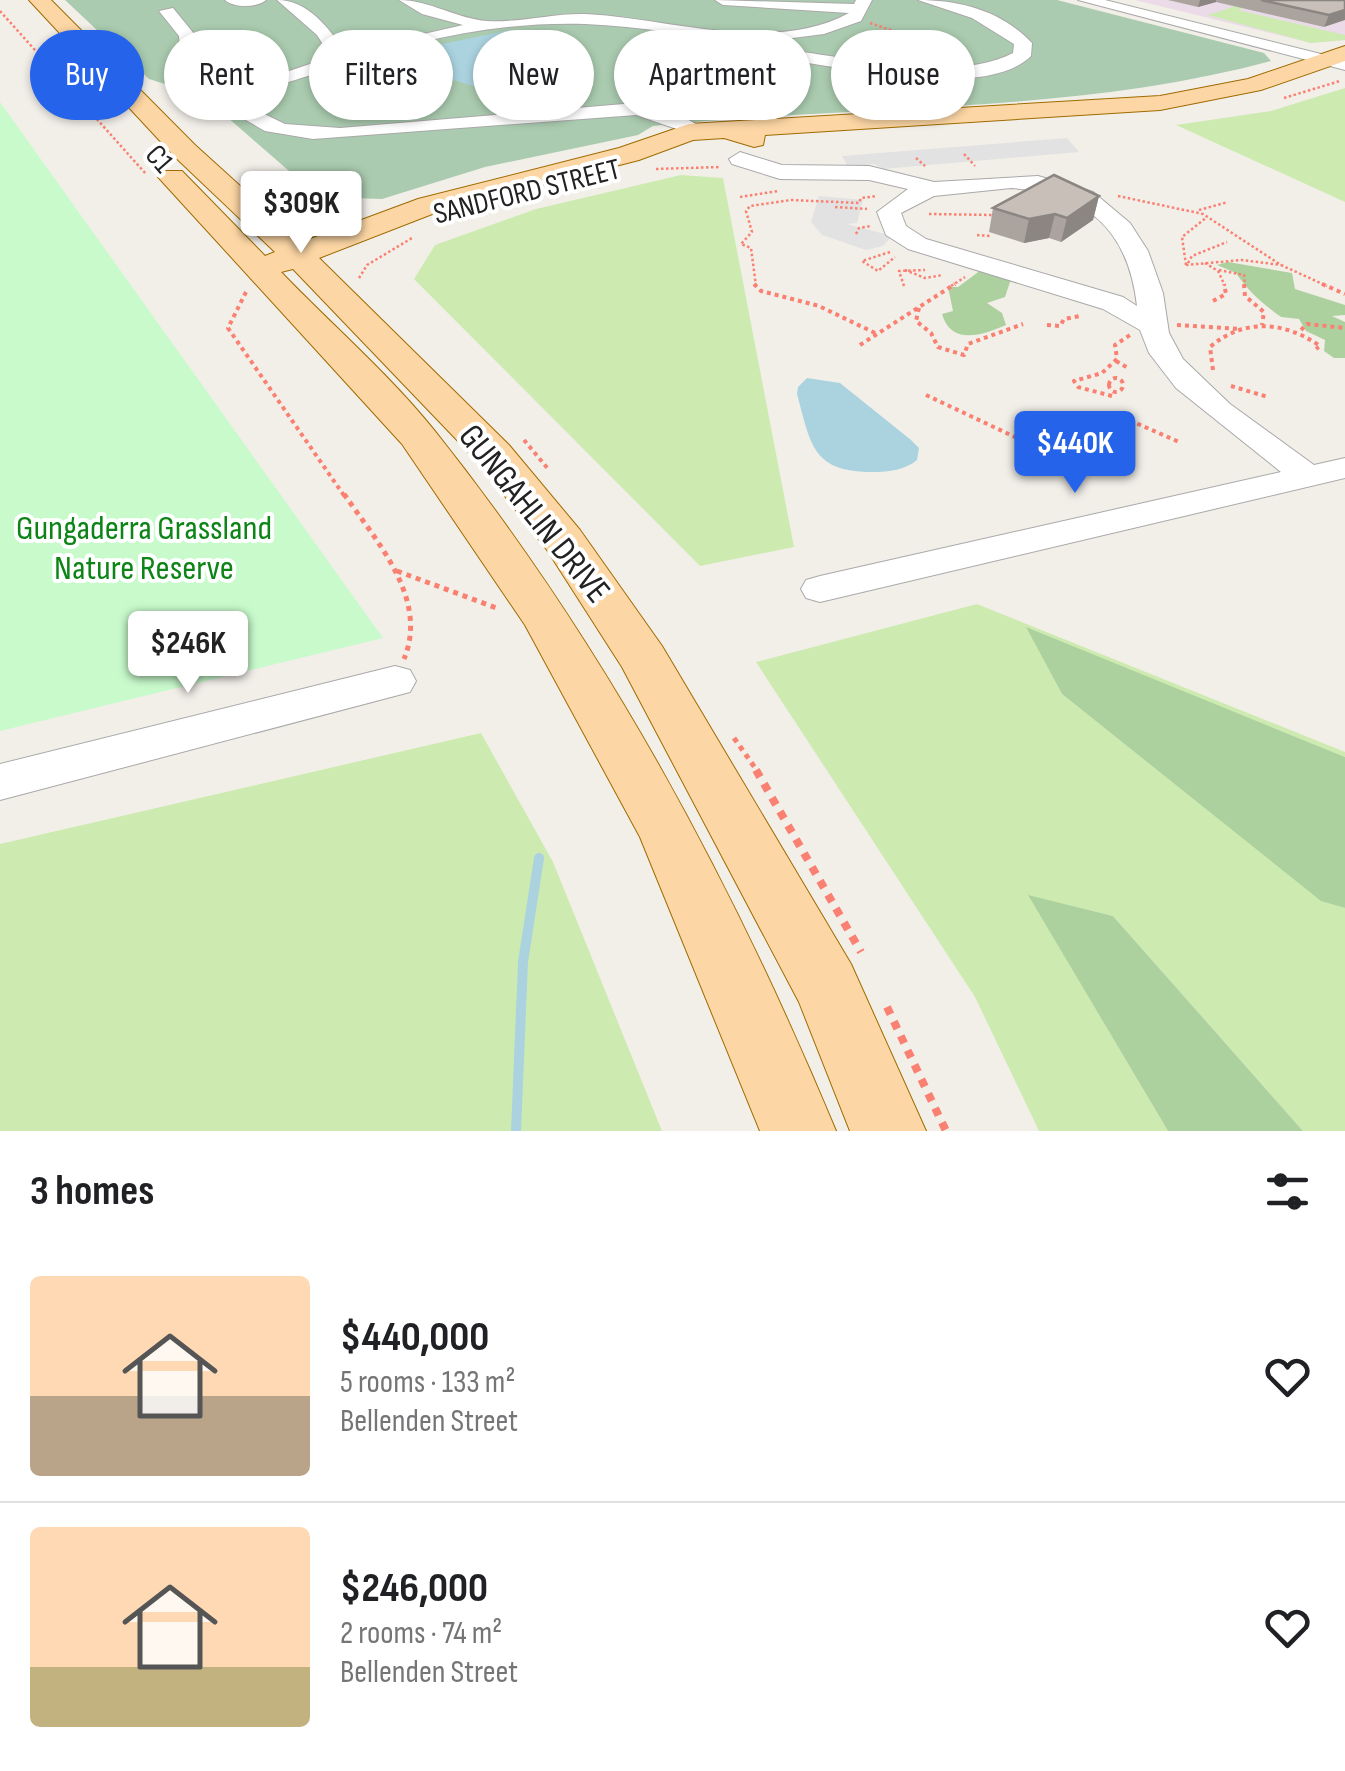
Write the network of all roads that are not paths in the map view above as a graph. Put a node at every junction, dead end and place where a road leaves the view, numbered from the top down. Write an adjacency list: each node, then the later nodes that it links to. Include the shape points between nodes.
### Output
1 (12, 0): 17 (main road)
2 (39, 0): 37 (main road, GUNGAHLIN DRIVE)
3 (232, 0): 4 (street)
4 (258, 0)
5 (285, 0): 19 (street)
6 (407, 0): 16 (street)
7 (723, 0): 12 (street)
8 (926, 0): 24 (street, via 995,22 1023,43 1019,59 1002,67 930,74)
9 (1086, 0): 23 (street)
10 (1114, 0): 25 (street)
11 (586, 2): 13 (street)
12 (773, 2): 14 (street)
13 (530, 3)
14 (859, 10): 21 (street)
15 (167, 12): 18 (street)
16 (488, 26): 20 (street, via 580,19); 22 (street)
17 (39, 30)
18 (183, 30)
19 (321, 30)
20 (710, 30)
21 (811, 32)
22 (453, 34)
23 (1272, 46): 25 (street); 26 (main road, via 1289,56)
24 (811, 59)
25 (1341, 60): 26 (main road); 27 (main road, via 1301,86)
26 (1269, 80): 27 (main road)
27 (1160, 103): 30 (main road)
28 (123, 120): 39 (main road, GUNGAHLIN DRIVE)
29 (255, 120): 32 (street, via 298,132 405,131 622,108 662,114)
30 (916, 121): 31 (main road); 33 (main road)
31 (726, 130): 32 (main road, SANDFORD STREET); 33 (main road, via 752,138)
32 (685, 134): 34 (main road, via 673,151); 38 (main road, SANDFORD STREET, via 605,161 465,193)
33 (748, 154): 34 (main road, SANDFORD STREET); 35 (street, via 780,172 869,173)
34 (702, 161): 36 (main road, SANDFORD STREET, via 611,167)
35 (935, 189): 40 (street, via 987,183 1048,189 1095,204 1146,279); 40 (street, via 898,203 889,212 892,225 917,244 970,263 1113,303)
36 (478, 200): 39 (main road, SANDFORD STREET); 39 (main road)
37 (242, 205): 38 (main road, via 322,230); 39 (main road, GUNGAHLIN DRIVE)
38 (363, 228): 39 (main road, SANDFORD STREET)
39 (301, 270): 46 (main road, GUNGAHLIN DRIVE, via 553,630 668,831); 47 (main road, GUNGAHLIN DRIVE, via 494,454 564,540 644,659 827,987)
40 (1151, 328): 42 (street, via 1184,378)
41 (1345, 468): 42 (street)
42 (1307, 476): 43 (street)
43 (820, 589)
44 (395, 681): 45 (street)
45 (0, 782)
46 (798, 1131)
47 (888, 1131)

